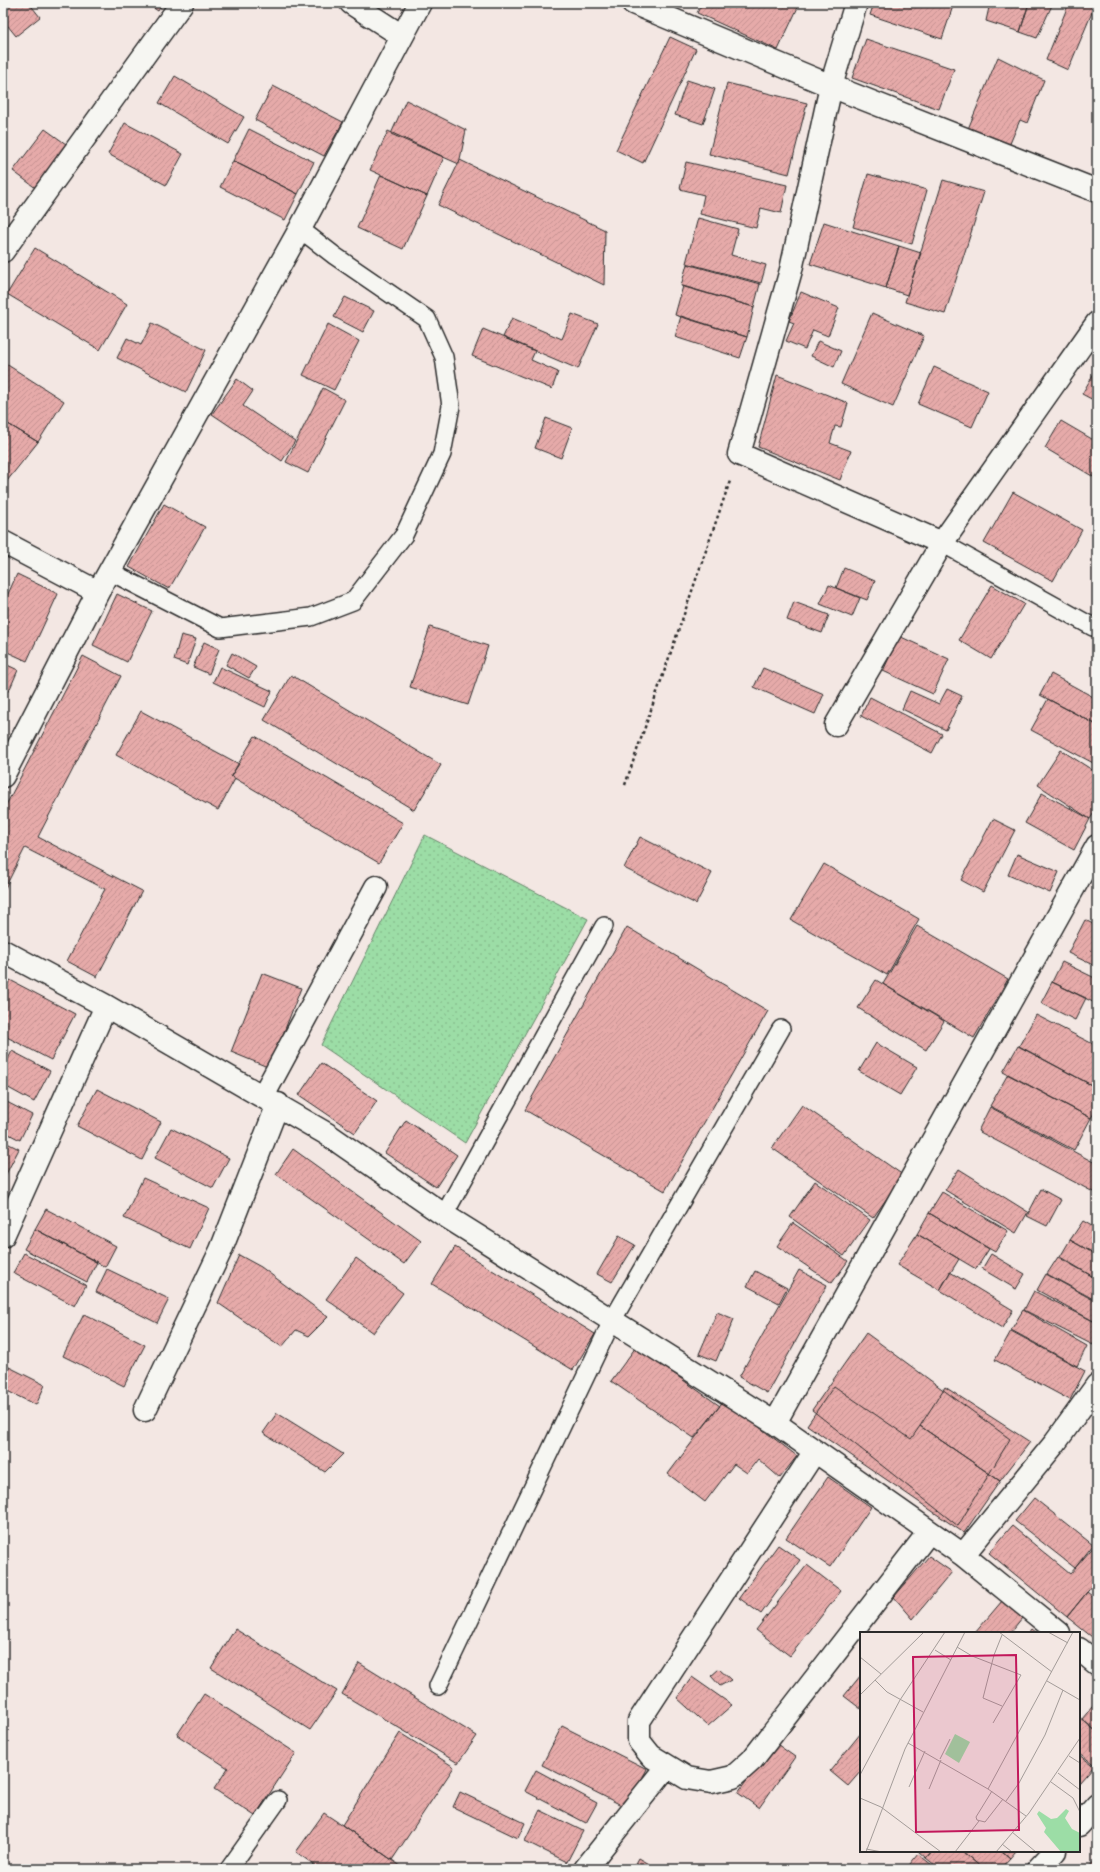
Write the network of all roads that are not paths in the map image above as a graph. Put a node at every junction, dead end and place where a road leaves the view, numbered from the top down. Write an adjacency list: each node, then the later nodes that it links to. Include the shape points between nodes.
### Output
1 (182, 3): 10 (street)
2 (351, 3): 6 (street)
3 (420, 3): 6 (street)
4 (633, 3): 7 (street)
5 (856, 3): 7 (street)
6 (402, 36): 9 (street)
7 (831, 86): 8 (street); 13 (street, via 791,270 739,454)
8 (1097, 191)
9 (300, 229): 14 (street); 14 (lane, via 427,319 444,357 452,406 442,454 404,535 353,601 311,617 220,628)
10 (3, 251)
11 (1097, 323): 13 (street)
12 (3, 542): 15 (street)
13 (942, 543): 16 (lane); 17 (street)
14 (109, 571): 15 (street)
15 (98, 592): 18 (street)
16 (1093, 627)
17 (836, 725)
18 (3, 776)
19 (1097, 846): 31 (street)
20 (376, 887): 25 (street)
21 (604, 926): 26 (lane)
22 (3, 951): 23 (street)
23 (106, 1006): 25 (street); 27 (street)
24 (781, 1029): 28 (lane)
25 (271, 1100): 26 (street, via 327,1134); 30 (street, via 221,1250)
26 (444, 1215): 28 (street)
27 (3, 1236)
28 (612, 1321): 31 (street); 38 (lane)
29 (1097, 1385): 34 (street, via 1056,1443)
30 (145, 1410)
31 (775, 1423): 32 (street)
32 (815, 1451): 33 (street); 39 (street, via 639,1721 639,1740 651,1756)
33 (930, 1532): 34 (street); 39 (street, via 752,1760 733,1777 711,1782 687,1778)
34 (963, 1555): 35 (street)
35 (1058, 1632)
36 (1080, 1650): 37 (street)
37 (1097, 1664)
38 (438, 1686)
39 (667, 1766): 45 (street)
40 (278, 1800): 44 (lane)
41 (1097, 1805): 42 (street)
42 (1080, 1824)
43 (1054, 1852): 46 (street)
44 (229, 1869)
45 (585, 1869)
46 (1038, 1869)

